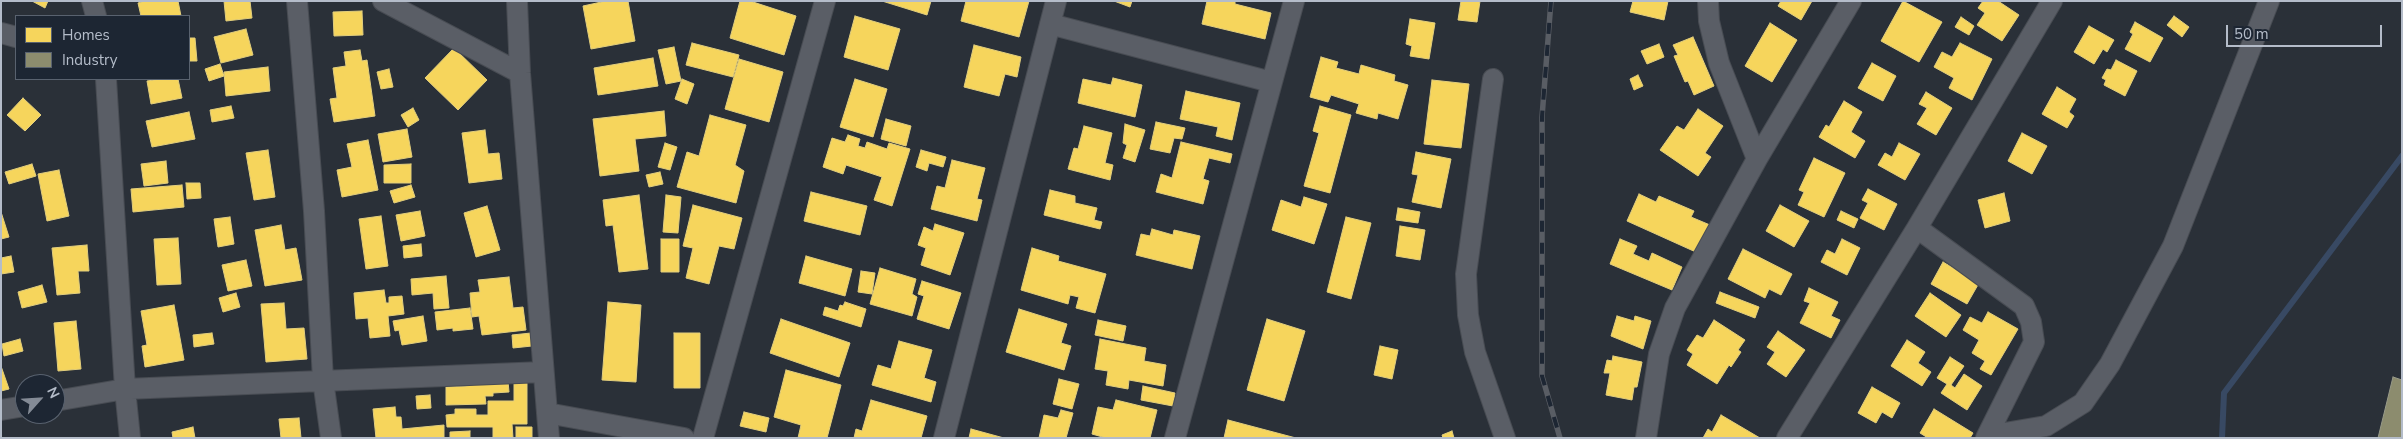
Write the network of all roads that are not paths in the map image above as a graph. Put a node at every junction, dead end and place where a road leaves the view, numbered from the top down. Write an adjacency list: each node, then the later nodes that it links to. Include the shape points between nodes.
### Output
1 (92, 1): 12 (street)
2 (296, 1): 23 (street, via 314,211)
3 (383, 1): 16 (street)
4 (517, 1): 16 (street)
5 (825, 1): 34 (street)
6 (1056, 1): 13 (street)
7 (1294, 1): 19 (street)
8 (1708, 1): 20 (street, via 1709,21 1719,63)
9 (1851, 1): 20 (street)
10 (2052, 1): 21 (street)
11 (2269, 1): 29 (street, via 2173,246 2110,364 2083,403 2046,426)
12 (96, 15)
13 (1050, 24): 19 (street); 35 (street)
14 (1, 33): 15 (street)
15 (15, 37)
16 (520, 72): 22 (street)
17 (106, 80): 24 (street)
18 (1493, 80): 37 (street, via 1466,274 1468,315 1475,352)
19 (1271, 82): 36 (street)
20 (1757, 159): 38 (street, via 1674,308 1659,354)
21 (1917, 228): 29 (street, via 2024,306 2031,322 2034,342); 39 (street)
22 (543, 372): 23 (street); 28 (street)
23 (323, 380): 24 (street); 31 (street)
24 (125, 389): 25 (street); 30 (street)
25 (65, 399)
26 (15, 408): 27 (street)
27 (1, 410)
28 (547, 413): 32 (street); 33 (street)
29 (1987, 437)
30 (130, 438)
31 (330, 438)
32 (549, 438)
33 (684, 438)
34 (703, 438)
35 (944, 438)
36 (1175, 438)
37 (1505, 438)
38 (1646, 438)
39 (1787, 438)

